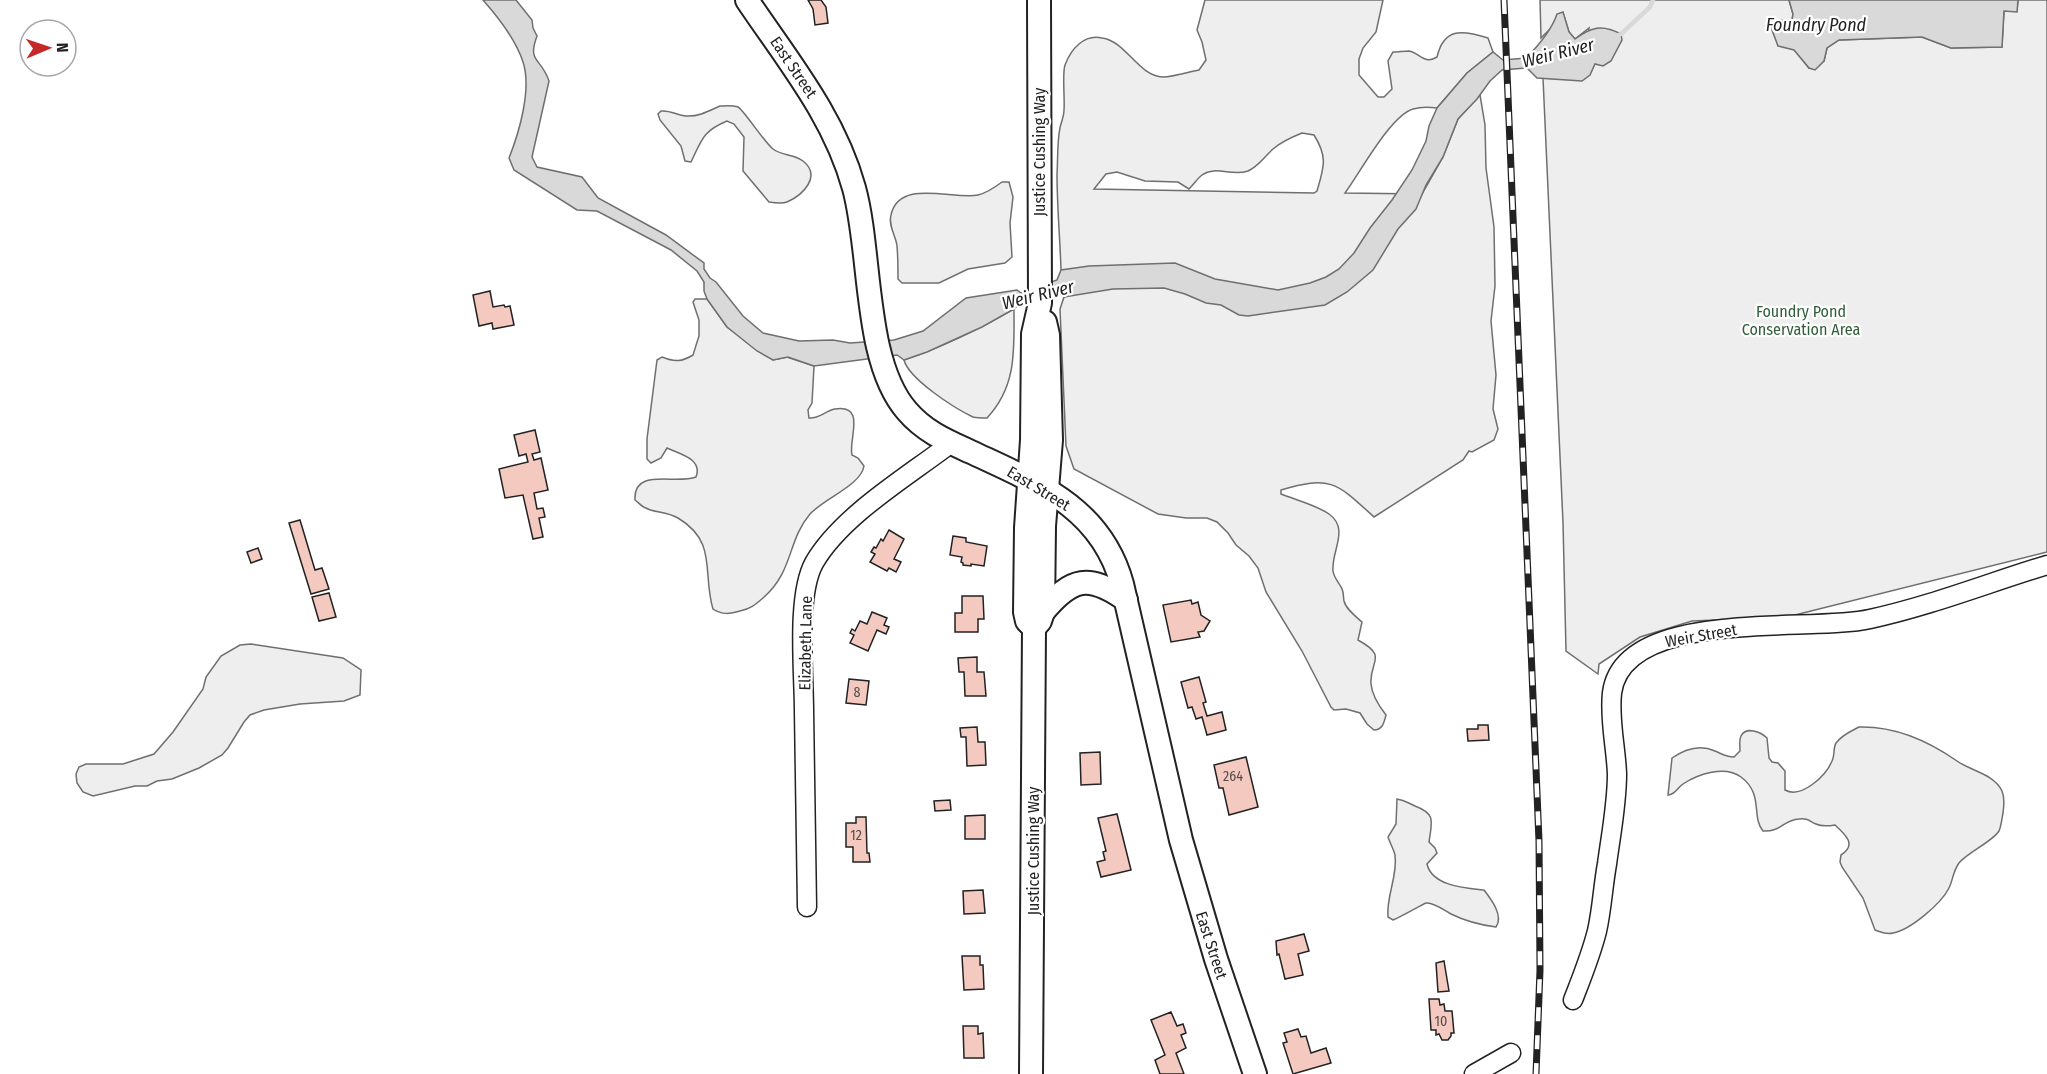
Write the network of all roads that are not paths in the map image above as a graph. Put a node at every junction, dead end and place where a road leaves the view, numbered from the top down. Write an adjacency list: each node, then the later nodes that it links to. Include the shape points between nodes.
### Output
1 (747, 0): 3 (main road, East Street, via 818,103 844,157 860,221 878,348 889,383 907,411)
2 (1039, 0): 4 (main road, Justice Cushing Way, via 1040,293 1048,335 1051,440)
3 (950, 444): 4 (main road, East Street); 8 (street, Elizabeth Lane, via 848,523 814,563 808,579 803,629)
4 (1038, 485): 6 (main road, East Street, via 1071,506 1100,535 1115,561); 7 (main road, Justice Cushing Way, via 1026,528 1025,612 1028,621)
5 (2047, 565): 9 (street, Weir Street, via 1867,620 1713,630 1667,639 1635,655 1621,671 1613,691 1617,775 1613,824 1597,930)
6 (1126, 600): 7 (main road, via 1102,585 1077,583 1064,590); 12 (main road, East Street, via 1184,851)
7 (1038, 620): 11 (main road, Justice Cushing Way)
8 (807, 907)
9 (1573, 1000)
10 (1511, 1053): 13 (street)
11 (1031, 1074)
12 (1255, 1074)
13 (1474, 1074)

